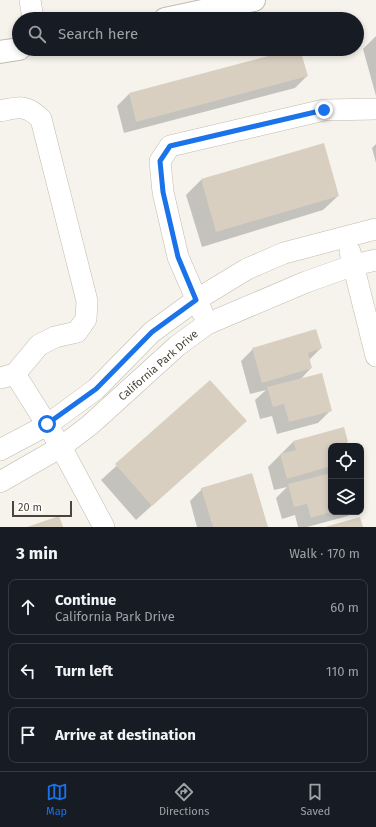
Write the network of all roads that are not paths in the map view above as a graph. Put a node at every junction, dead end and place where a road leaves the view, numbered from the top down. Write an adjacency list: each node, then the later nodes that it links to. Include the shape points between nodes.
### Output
1 (30, 0): 3 (street)
2 (254, 0): 4 (street)
3 (32, 12)
4 (198, 12)
5 (12, 50): 6 (street)
6 (0, 52)
7 (376, 109): 13 (street, via 324,110 170,146 160,161 163,192 178,257)
8 (0, 111): 16 (street, via 18,107 32,110 41,119 86,301 86,319 77,332 55,337 39,345)
9 (376, 229): 10 (street)
10 (345, 236): 12 (street); 13 (street, via 284,253 247,269)
11 (376, 260): 12 (street, California Park Drive)
12 (354, 265): 14 (street, California Park Drive, via 306,282); 15 (street)
13 (196, 300): 14 (street); 17 (street, via 152,332 96,389)
14 (207, 324): 18 (street, California Park Drive, via 177,346 90,425)
15 (376, 356)
16 (7, 376): 17 (street)
17 (47, 424): 18 (street); 19 (street)
18 (61, 447): 20 (street, California Park Drive); 21 (street)
19 (0, 450)
20 (0, 482)
21 (104, 527)

